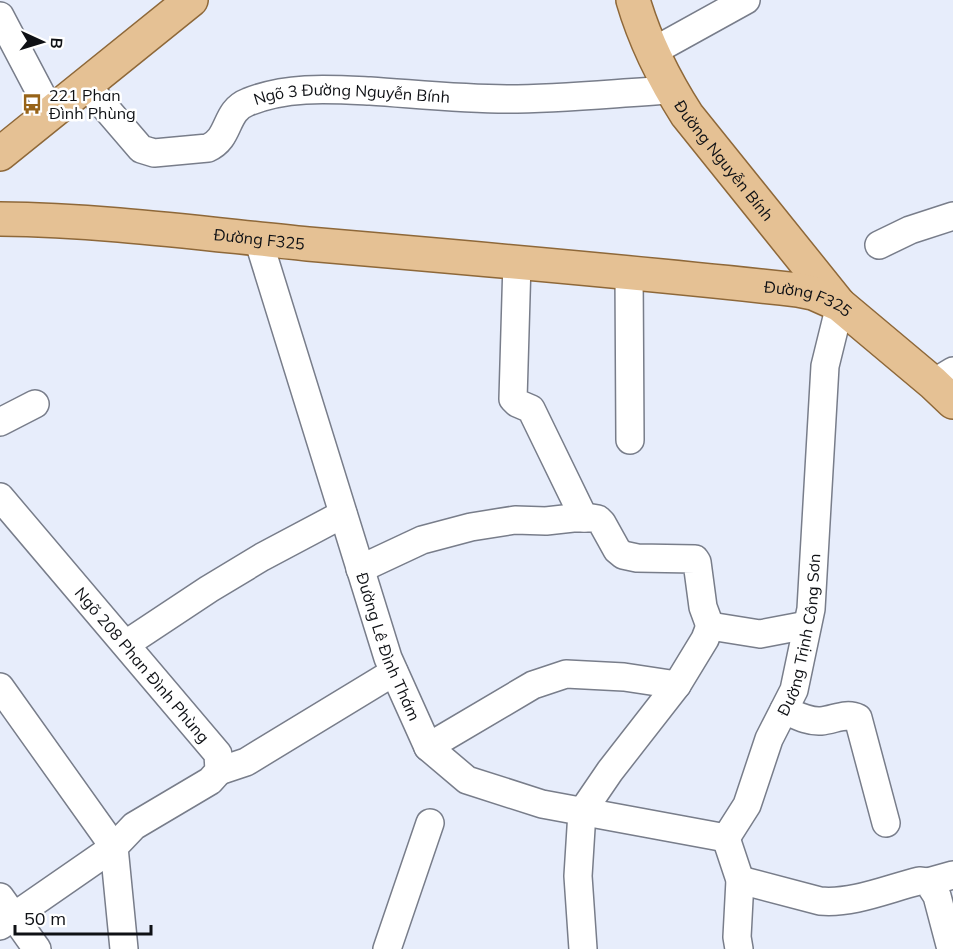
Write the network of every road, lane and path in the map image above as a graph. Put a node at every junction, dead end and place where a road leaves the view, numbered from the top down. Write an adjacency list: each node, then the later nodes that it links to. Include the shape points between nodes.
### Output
1 (191, 0): 6 (main road)
2 (633, 0): 5 (main road, Đường Nguyễn Bính)
3 (746, 0): 5 (street)
4 (0, 15): 8 (street)
5 (652, 52): 7 (main road, Đường Nguyễn Bính)
6 (86, 85): 7 (street, Ngõ 3 Đường Nguyễn Bính, via 141,149 154,153 216,145 235,110 273,94 323,88 505,99); 8 (main road)
7 (671, 90): 16 (main road, Đường Nguyễn Bính)
8 (51, 113): 9 (main road)
9 (2, 153)
10 (953, 216): 13 (street)
11 (0, 219): 12 (main road, Đường F325)
12 (258, 239): 14 (main road, Đường F325); 22 (street, Đường Lê Đình Thám)
13 (879, 245)
14 (517, 262): 15 (main road, Đường F325); 23 (street, via 513,399 531,409)
15 (629, 272): 16 (main road, Đường F325, via 798,290); 20 (street)
16 (840, 305): 17 (main road, Đường F325); 25 (street, Đường Trịnh Công Sơn, via 825,366)
17 (946, 386)
18 (35, 404): 19 (street)
19 (0, 422)
20 (630, 440)
21 (0, 496): 27 (street, Ngõ 208 Phan Đình Phùng)
22 (343, 514): 24 (street, Đường Lê Đình Thám); 27 (street, via 208,589)
23 (584, 518): 24 (street, via 515,520 471,527 422,540); 26 (street, via 602,523 623,555 694,559)
24 (360, 569): 28 (street, Đường Lê Đình Thám)
25 (807, 625): 26 (street, via 760,634); 31 (street, Đường Trịnh Công Sơn, via 794,690)
26 (710, 626): 29 (street)
27 (126, 644): 33 (street, Ngõ 208 Phan Đình Phùng, via 218,754)
28 (394, 672): 32 (street, Đường Lê Đình Thám); 33 (street, via 246,762)
29 (677, 685): 32 (street, via 566,674 533,685); 34 (street)
30 (0, 687): 38 (street)
31 (784, 710): 36 (street, via 820,721 851,715 858,718); 37 (street, Đường Trịnh Công Sơn, via 769,739 747,806)
32 (428, 747): 34 (street, Đường Lê Đình Thám, via 467,780 542,804)
33 (219, 771): 38 (street, via 210,781 134,826)
34 (582, 812): 37 (street, Đường Lê Đình Thám); 45 (street, via 578,876)
35 (430, 823): 44 (street)
36 (886, 823)
37 (726, 838): 40 (street)
38 (114, 847): 41 (street); 43 (street)
39 (941, 878): 40 (street, via 832,902); 47 (street, via 937,896)
40 (740, 880): 46 (street, via 736,937)
41 (5, 913): 42 (street)
42 (37, 949)
43 (124, 949)
44 (387, 949)
45 (583, 949)
46 (739, 949)
47 (951, 949)

